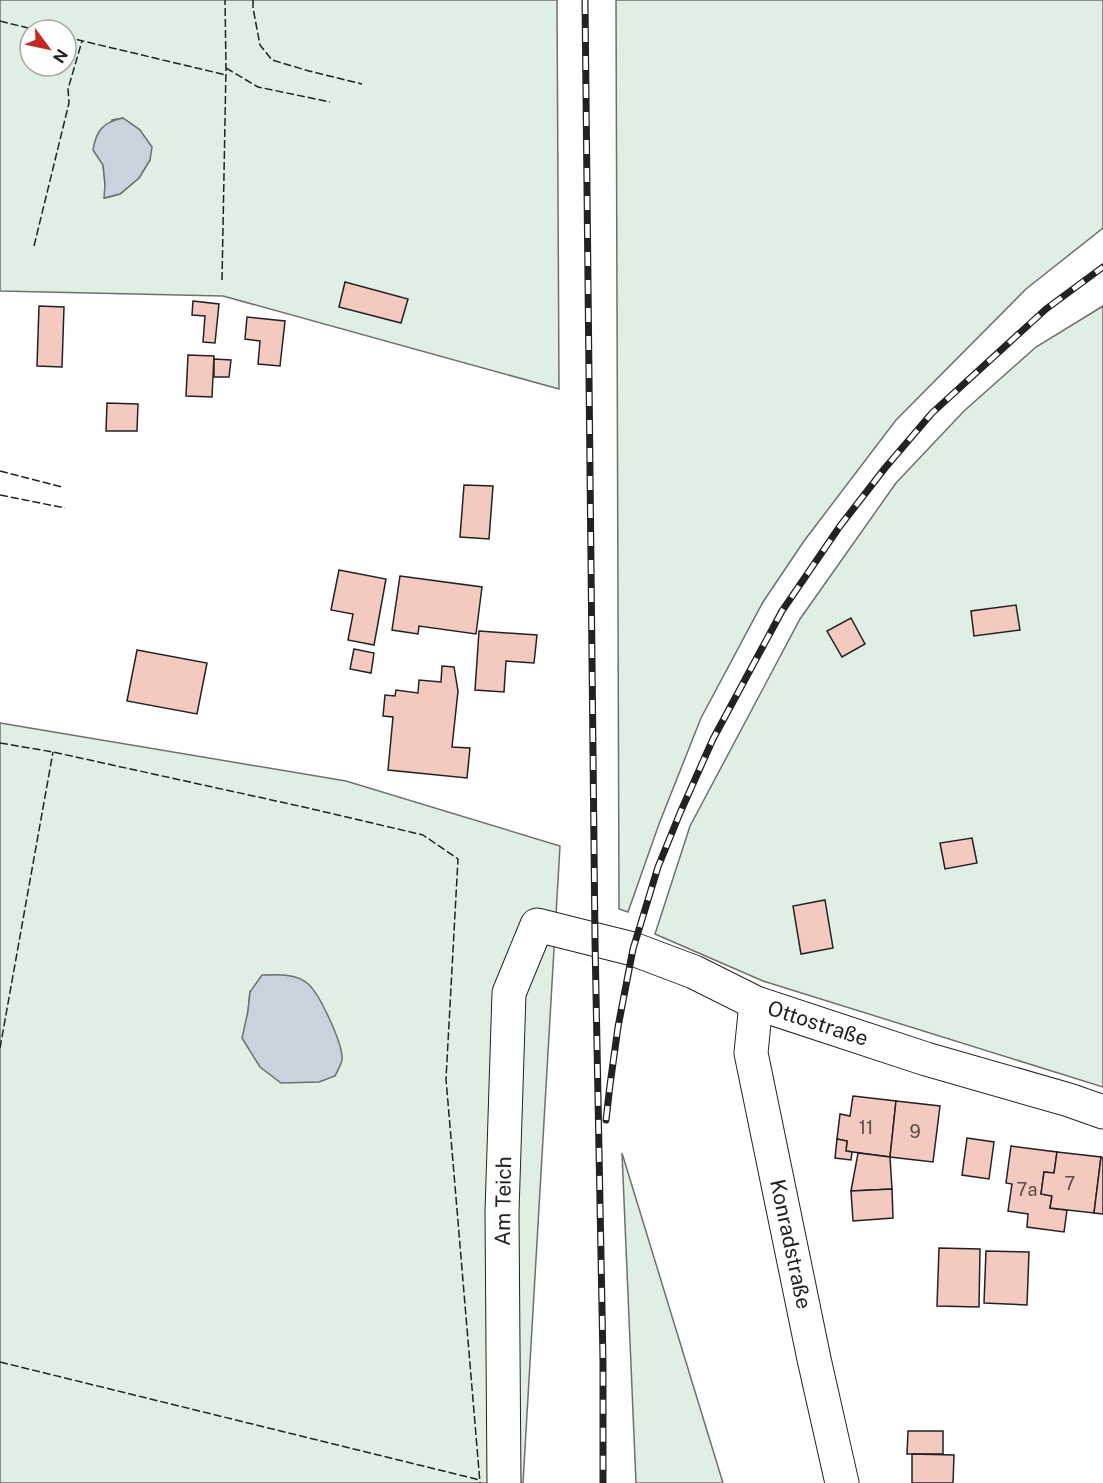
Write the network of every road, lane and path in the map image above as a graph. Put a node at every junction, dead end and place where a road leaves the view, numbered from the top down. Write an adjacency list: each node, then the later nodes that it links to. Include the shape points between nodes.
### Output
1 (537, 924): 2 (street, Ottostraße, via 644,953 694,972); 4 (street, Am Teich, via 509,993 502,1212)
2 (756, 1003): 3 (street, Ottostraße); 5 (street, Konradstraße, via 751,1053)
3 (1103, 1112)
4 (504, 1483)
5 (842, 1483)

